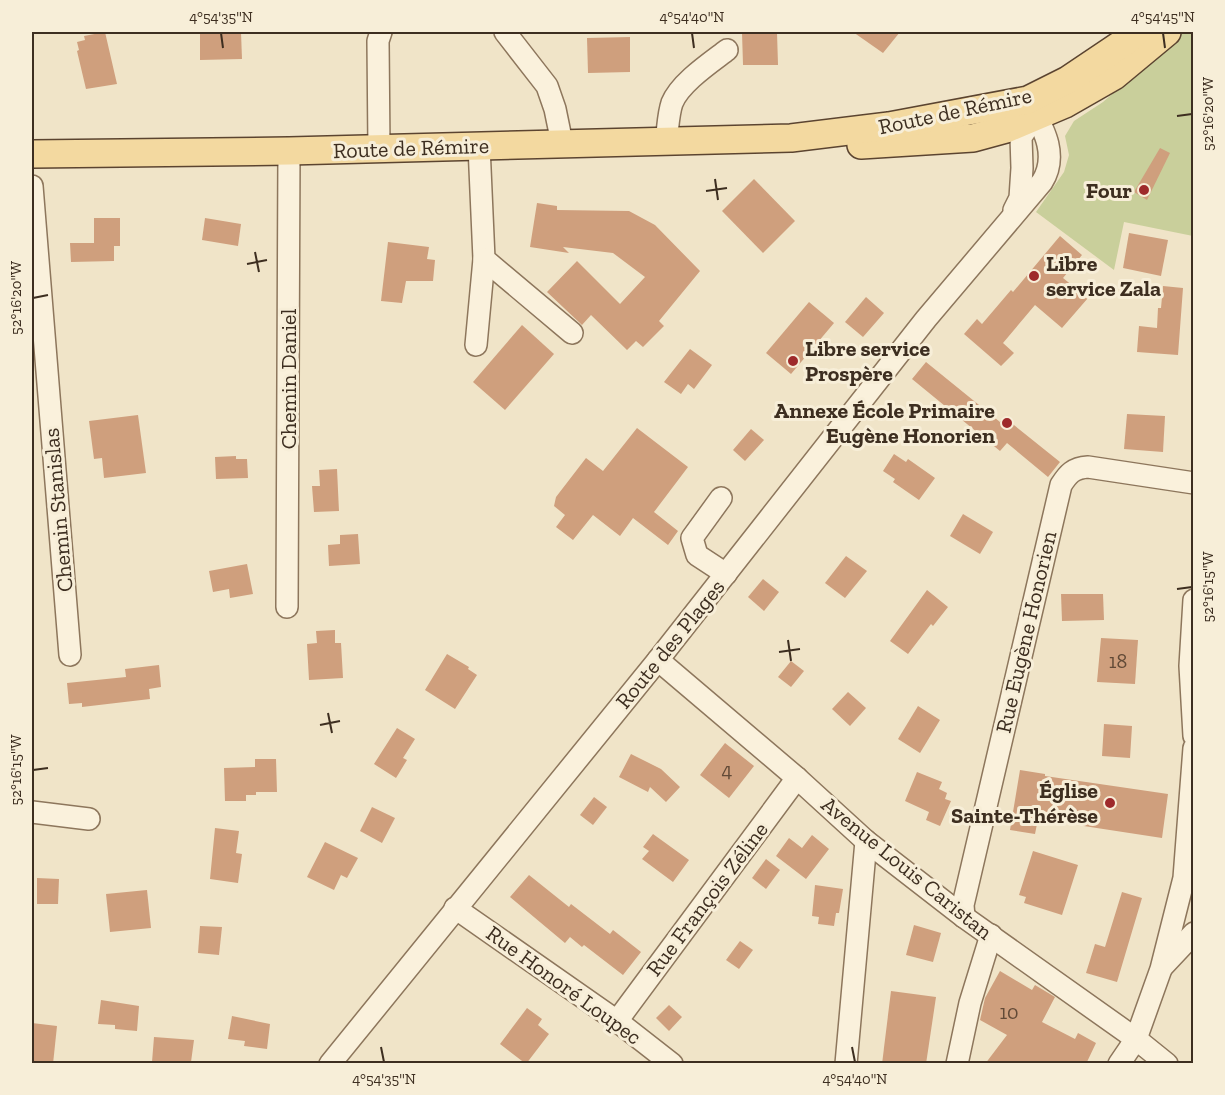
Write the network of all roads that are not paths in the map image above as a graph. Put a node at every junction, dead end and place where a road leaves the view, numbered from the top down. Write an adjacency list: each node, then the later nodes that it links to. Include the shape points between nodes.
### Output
1 (381, 32): 12 (street)
2 (505, 32): 10 (street, via 547,86)
3 (1136, 32): 6 (main road, Route de Rémire)
4 (1167, 32): 6 (main road, Route de Rémire, via 1114,76 1065,104)
5 (727, 50): 9 (street, via 702,68 672,103)
6 (1032, 107): 7 (main road, Route de Rémire); 8 (main road, Route de Rémire, via 1006,129); 15 (street, Route des Plages, via 1021,137); 17 (street, Route des Plages, via 1046,133 1049,171)
7 (791, 138): 8 (main road, Route de Rémire, via 837,147); 9 (main road, Route de Rémire)
8 (973, 138): 15 (street, via 1002,142)
9 (666, 141): 10 (main road, Route de Rémire)
10 (562, 143): 11 (main road, Route de Rémire)
11 (479, 146): 12 (main road, Route de Rémire); 18 (street)
12 (379, 148): 13 (main road, Route de Rémire)
13 (289, 151): 14 (main road, Route de Rémire); 25 (street, Chemin Daniel)
14 (32, 154)
15 (1022, 168): 17 (street, Route des Plages, via 1020,198)
16 (32, 186): 26 (street, Chemin Stanislas)
17 (1008, 224): 23 (street, Route des Plages, via 926,320)
18 (484, 259): 19 (street); 20 (street)
19 (573, 333)
20 (476, 345)
21 (1194, 483): 36 (street, Rue Eugène Honorien, via 1088,467 1078,468 1061,485)
22 (721, 498): 23 (street, via 692,538 697,555)
23 (726, 574): 27 (street, Route des Plages)
24 (1194, 600): 28 (street)
25 (286, 607)
26 (70, 655)
27 (658, 660): 31 (street, Avenue Louis Caristan); 35 (street, Route des Plages)
28 (1192, 666): 29 (street)
29 (1194, 736)
30 (1194, 748): 39 (street, via 1184,878)
31 (796, 778): 34 (street, Avenue Louis Caristan); 40 (street, Rue François Zéline)
32 (32, 812): 33 (street)
33 (89, 819)
34 (866, 841): 36 (street, Avenue Louis Caristan); 44 (street)
35 (455, 908): 40 (street, Rue Honoré Loupec); 42 (street, Route des Plages)
36 (963, 917): 38 (street, Avenue Louis Caristan)
37 (1194, 933): 39 (street)
38 (991, 935): 41 (street, Avenue Louis Caristan); 45 (street)
39 (1161, 969): 41 (street)
40 (617, 1021): 43 (street, Rue Honoré Loupec)
41 (1136, 1039): 46 (street); 47 (street, Avenue Louis Caristan)
42 (330, 1064)
43 (672, 1064)
44 (846, 1064)
45 (957, 1064)
46 (1119, 1064)
47 (1167, 1064)

